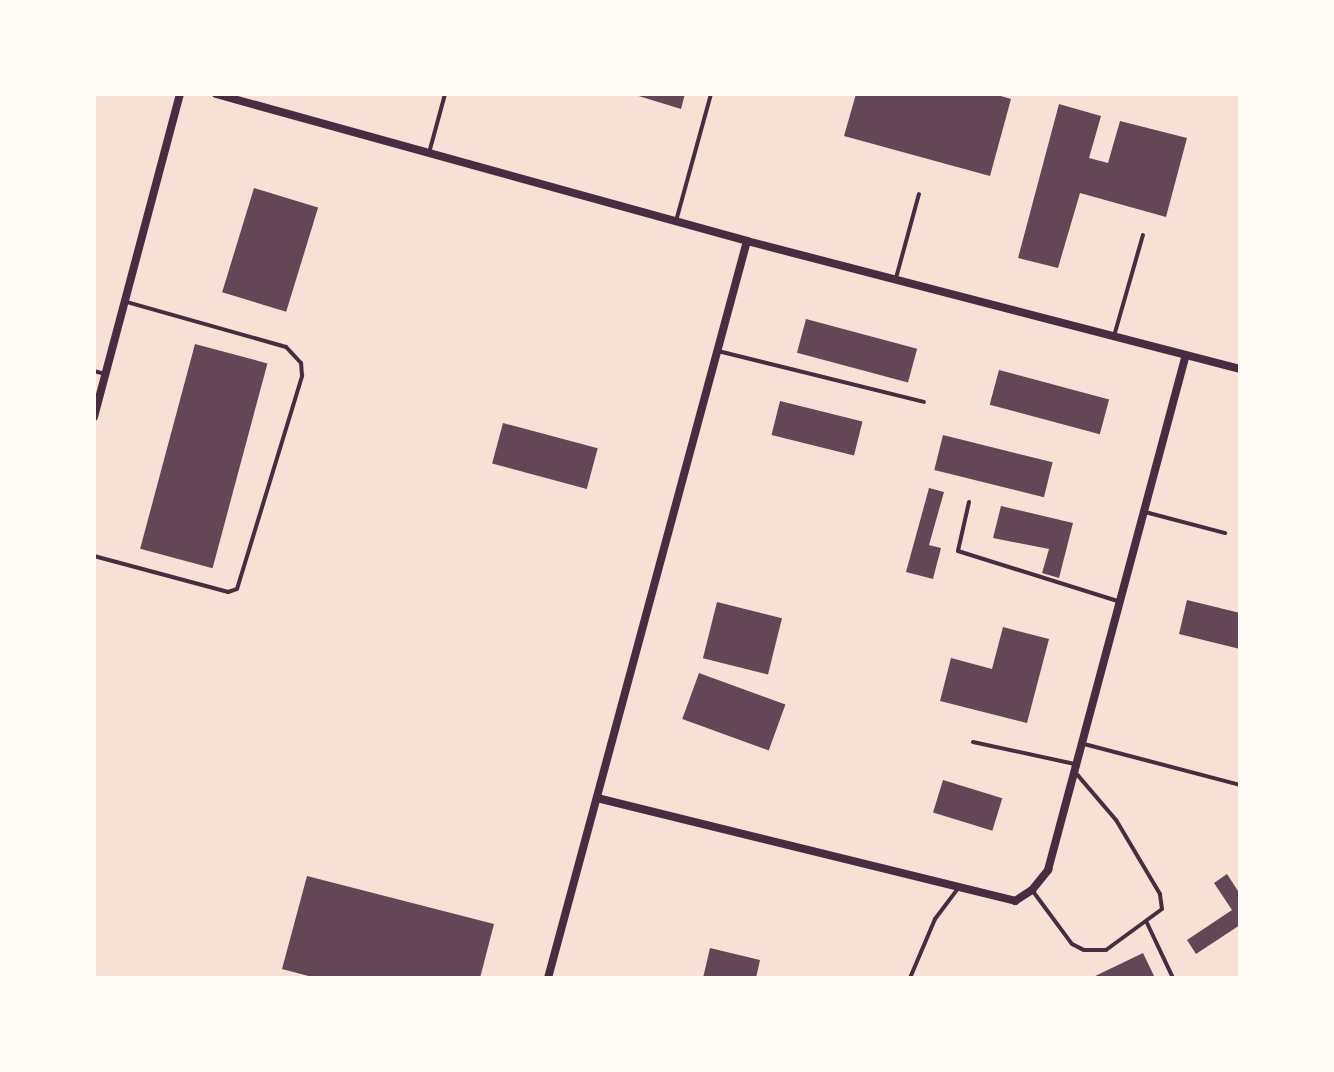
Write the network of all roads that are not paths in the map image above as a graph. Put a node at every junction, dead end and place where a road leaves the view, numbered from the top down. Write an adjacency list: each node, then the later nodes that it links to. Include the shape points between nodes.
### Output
1 (180, 94): 11 (street)
2 (216, 94): 5 (street)
3 (445, 94): 5 (lane)
4 (711, 94): 7 (lane)
5 (429, 153): 7 (street)
6 (919, 194): 10 (lane)
7 (676, 221): 9 (street)
8 (1143, 235): 12 (lane)
9 (747, 241): 10 (street); 13 (street)
10 (896, 281): 12 (street)
11 (125, 301): 17 (street); 23 (lane, via 286,347 301,363 302,376 237,589 228,592)
12 (1114, 339): 14 (street)
13 (718, 351): 18 (lane); 29 (street)
14 (1185, 358): 15 (street); 21 (street)
15 (1240, 369)
16 (94, 371): 17 (lane)
17 (105, 374): 19 (street)
18 (924, 402)
19 (94, 417)
20 (969, 502): 24 (lane, via 958,551)
21 (1145, 512): 22 (lane); 24 (street)
22 (1225, 533)
23 (94, 556)
24 (1121, 602): 26 (street)
25 (973, 742): 27 (lane)
26 (1082, 744): 27 (street); 28 (lane)
27 (1076, 768): 31 (street, via 1048,870); 32 (lane, via 1116,820 1160,894 1162,909)
28 (1240, 785)
29 (597, 798): 30 (street); 33 (street)
30 (960, 887): 31 (street, via 1015,901); 34 (lane, via 935,919)
31 (1032, 890): 32 (lane, via 1072,944 1084,950 1106,950)
32 (1147, 923): 35 (lane)
33 (548, 978)
34 (910, 978)
35 (1173, 978)

